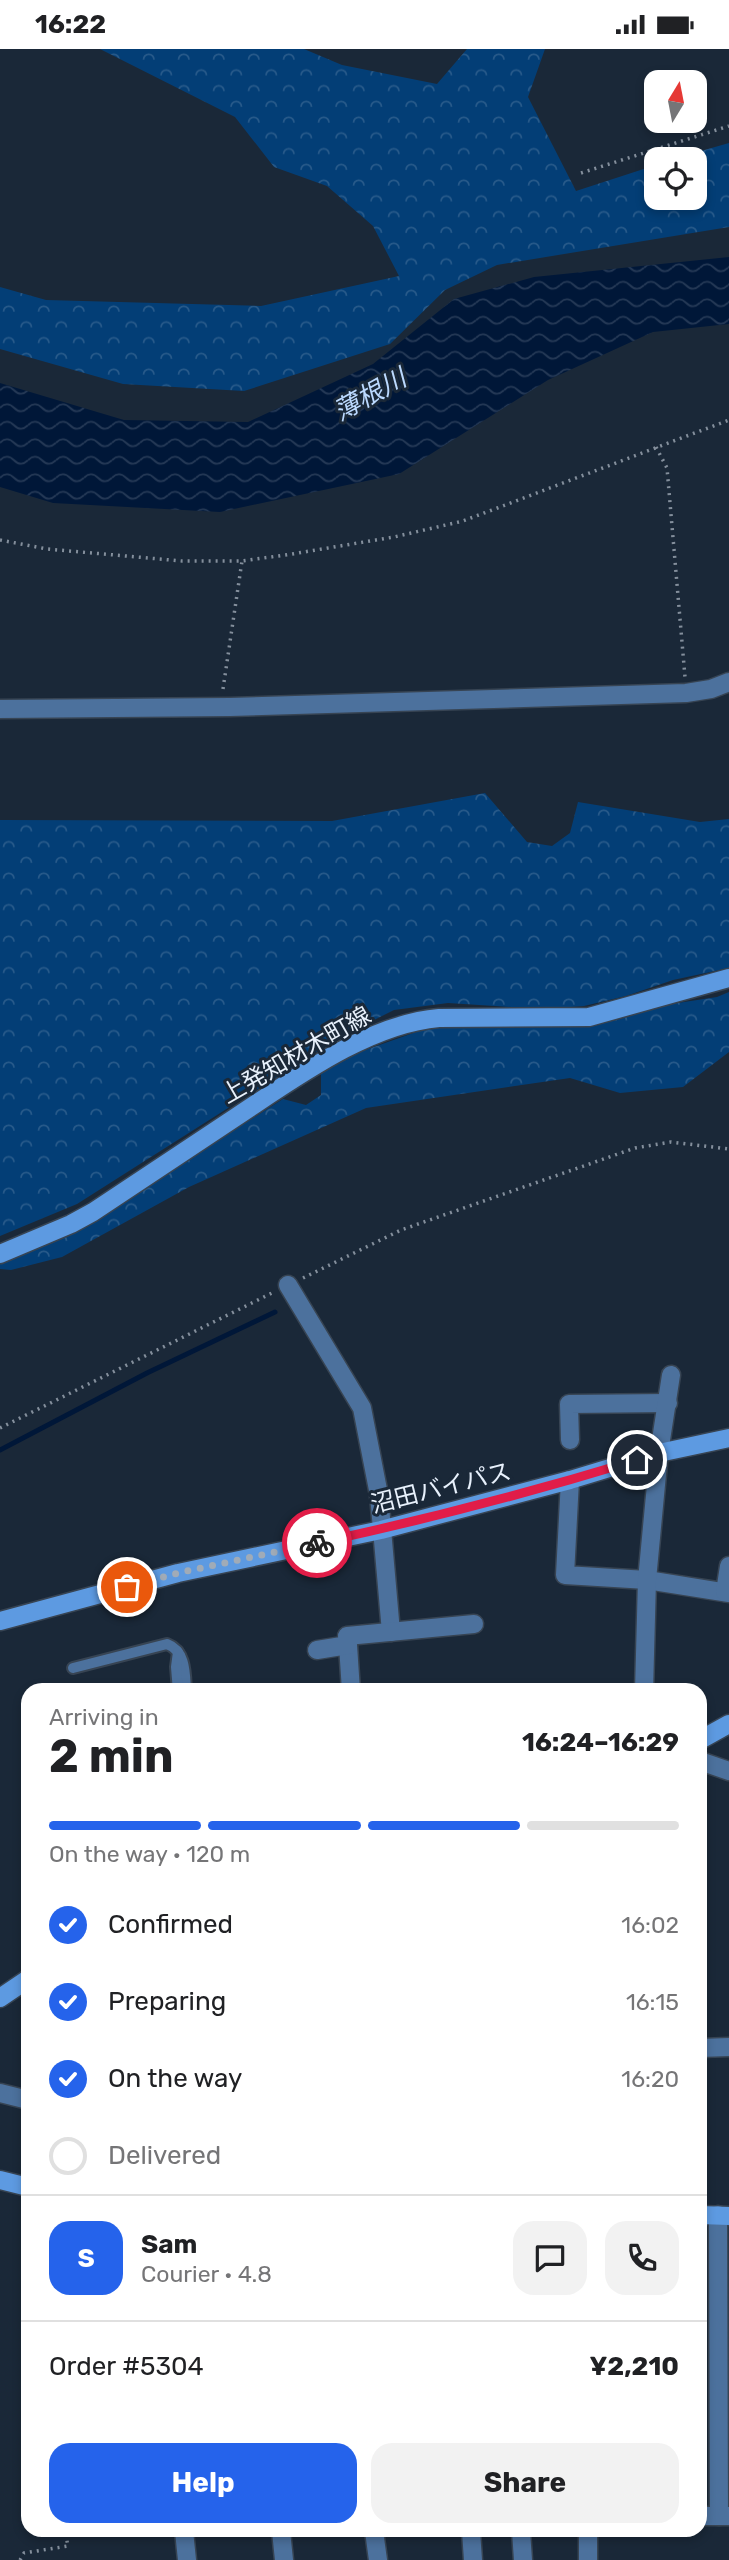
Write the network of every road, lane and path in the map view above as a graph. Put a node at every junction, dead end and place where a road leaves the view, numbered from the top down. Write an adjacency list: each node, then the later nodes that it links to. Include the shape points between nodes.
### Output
1 (729, 126): 2 (path)
2 (581, 173)
3 (729, 420): 4 (path)
4 (656, 447): 6 (path, via 463,521); 8 (path, via 667,468)
5 (0, 540): 6 (path, via 111,557)
6 (242, 561): 9 (path, via 222,694)
7 (729, 682): 8 (street)
8 (686, 693): 9 (street)
9 (230, 707): 10 (street)
10 (0, 709)
11 (729, 978): 13 (street, 上発知材木町線, via 589,1017 419,1019 375,1033 289,1082 93,1212)
12 (729, 1149): 14 (path, via 671,1142 635,1148 401,1230)
13 (0, 1254)
14 (288, 1285): 17 (path); 22 (street, via 362,1408)
15 (671, 1374): 16 (street)
16 (668, 1402): 19 (street, via 569,1404); 20 (street)
17 (0, 1428)
18 (729, 1438): 20 (street, 沼田バイパス)
19 (570, 1440)
20 (659, 1453): 21 (street, 沼田バイパス); 24 (street)
21 (570, 1480): 22 (street, 沼田バイパス); 24 (street, via 565,1575)
22 (381, 1530): 26 (street, 沼田バイパス, via 178,1573); 28 (street)
23 (729, 1566): 25 (street)
24 (647, 1580): 25 (street); 36 (street)
25 (727, 1593)
26 (0, 1621)
27 (474, 1624): 28 (street)
28 (391, 1632): 29 (street, via 347,1636)
29 (348, 1645): 31 (street); 35 (street)
30 (178, 1650): 32 (lane, via 167,1644); 33 (lane); 34 (lane)
31 (317, 1650)
32 (73, 1668)
33 (177, 1683)
34 (185, 1683)
35 (350, 1683)
36 (644, 1683)
37 (729, 1724): 38 (street)
38 (707, 1737)
39 (707, 1764): 40 (street)
40 (729, 1772)
41 (21, 1983): 42 (street)
42 (1, 1996)
43 (707, 2047): 44 (street)
44 (729, 2047)
45 (0, 2093): 46 (street)
46 (21, 2098)
47 (0, 2180): 48 (street)
48 (21, 2185)
49 (716, 2215): 50 (street)
50 (724, 2516)
51 (66, 2537): 58 (path, via 68,2546 24,2553)
52 (185, 2537): 59 (street)
53 (282, 2537): 60 (street)
54 (375, 2537): 61 (street)
55 (472, 2537): 62 (street)
56 (521, 2537): 63 (street)
57 (588, 2537): 64 (street)
58 (20, 2560)
59 (187, 2560)
60 (284, 2560)
61 (378, 2560)
62 (474, 2560)
63 (523, 2560)
64 (588, 2560)

